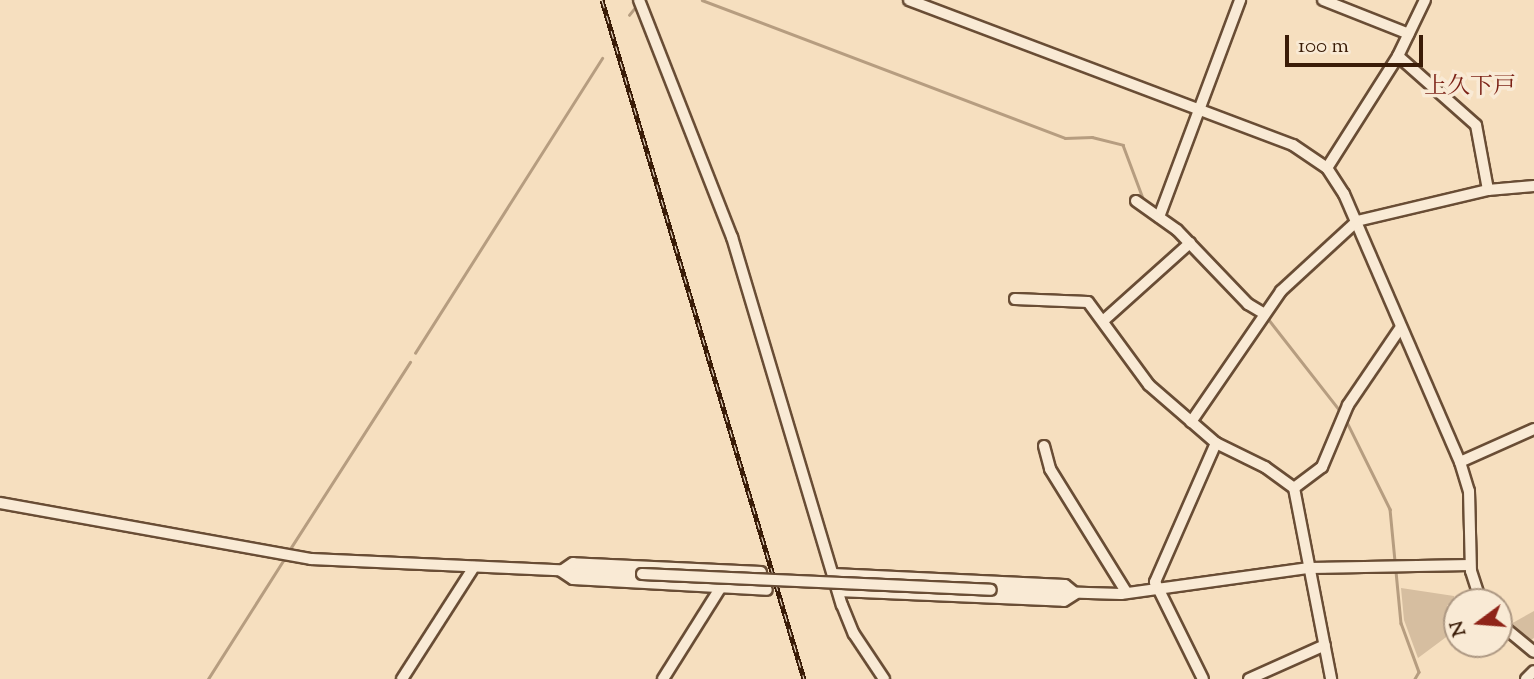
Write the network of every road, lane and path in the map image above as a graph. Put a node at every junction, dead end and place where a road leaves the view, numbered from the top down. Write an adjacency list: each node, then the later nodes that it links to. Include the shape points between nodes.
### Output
1 (639, 0): 32 (street, via 732,237)
2 (909, 0): 8 (street)
3 (1240, 0): 8 (street)
4 (1323, 0): 6 (street)
5 (1425, 0): 6 (street)
6 (1409, 34): 7 (street)
7 (1398, 55): 9 (street); 11 (street, via 1476,125)
8 (1200, 110): 9 (street, via 1293,145); 13 (street)
9 (1327, 168): 14 (street)
10 (1534, 186): 11 (street)
11 (1488, 190): 14 (street)
12 (1136, 201): 13 (street)
13 (1159, 217): 15 (street)
14 (1357, 221): 17 (street); 19 (street)
15 (1190, 243): 17 (street, via 1248,304); 18 (street)
16 (1015, 299): 18 (street, via 1088,302)
17 (1264, 313): 20 (street)
18 (1103, 321): 20 (street, via 1149,384)
19 (1401, 327): 24 (street); 25 (street, via 1348,405 1322,467)
20 (1191, 422): 22 (street)
21 (1534, 429): 24 (street)
22 (1216, 443): 25 (street, via 1265,467); 36 (street)
23 (1044, 446): 39 (street, via 1050,469)
24 (1460, 462): 27 (street, via 1469,491)
25 (1294, 488): 29 (street)
26 (0, 503): 28 (street, via 311,559)
27 (1470, 565): 29 (street); 34 (street)
28 (474, 566): 30 (street); 44 (street)
29 (1309, 568): 36 (street); 41 (street)
30 (561, 571): 31 (street, via 573,563); 33 (street, via 573,579); 38 (street, bridge)
31 (761, 572)
32 (833, 574): 37 (street); 38 (street, via 1065,585)
33 (721, 587): 35 (street); 45 (street)
34 (1477, 588)
35 (767, 590)
36 (1156, 590): 39 (street); 47 (street)
37 (838, 591): 38 (street, via 1064,601); 46 (street, via 855,634)
38 (1075, 593): 39 (street)
39 (1127, 593)
40 (1513, 635): 42 (street)
41 (1325, 645): 48 (street); 49 (street)
42 (1534, 652)
43 (1534, 671): 50 (street)
44 (402, 679)
45 (663, 679)
46 (884, 679)
47 (1203, 679)
48 (1249, 679)
49 (1332, 679)
50 (1525, 679)

